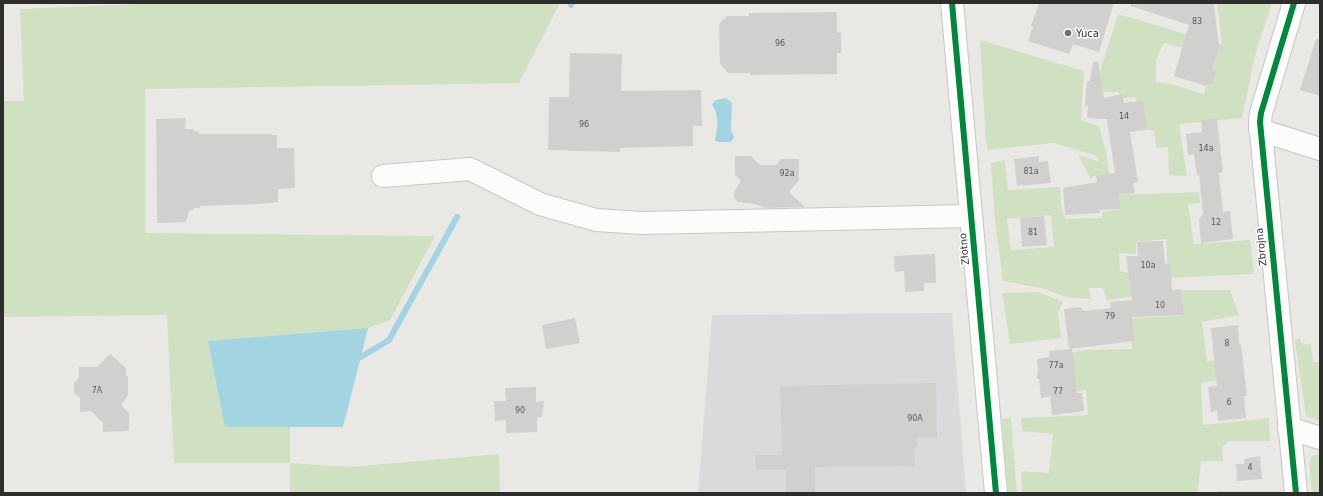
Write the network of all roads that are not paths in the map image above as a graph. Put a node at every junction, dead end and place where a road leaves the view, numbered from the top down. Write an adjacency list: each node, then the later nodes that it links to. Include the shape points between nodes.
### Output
1 (952, 3): 6 (street, Złotno)
2 (1294, 3): 3 (street, Zbrojna, via 1261,113)
3 (1260, 130): 4 (street); 7 (street, Zbrojna)
4 (1320, 149)
5 (383, 176): 6 (street, via 470,169 540,204 596,220 641,222)
6 (971, 216): 9 (street, Złotno)
7 (1290, 428): 8 (street); 10 (street, Zbrojna)
8 (1320, 438)
9 (996, 493)
10 (1296, 493)

